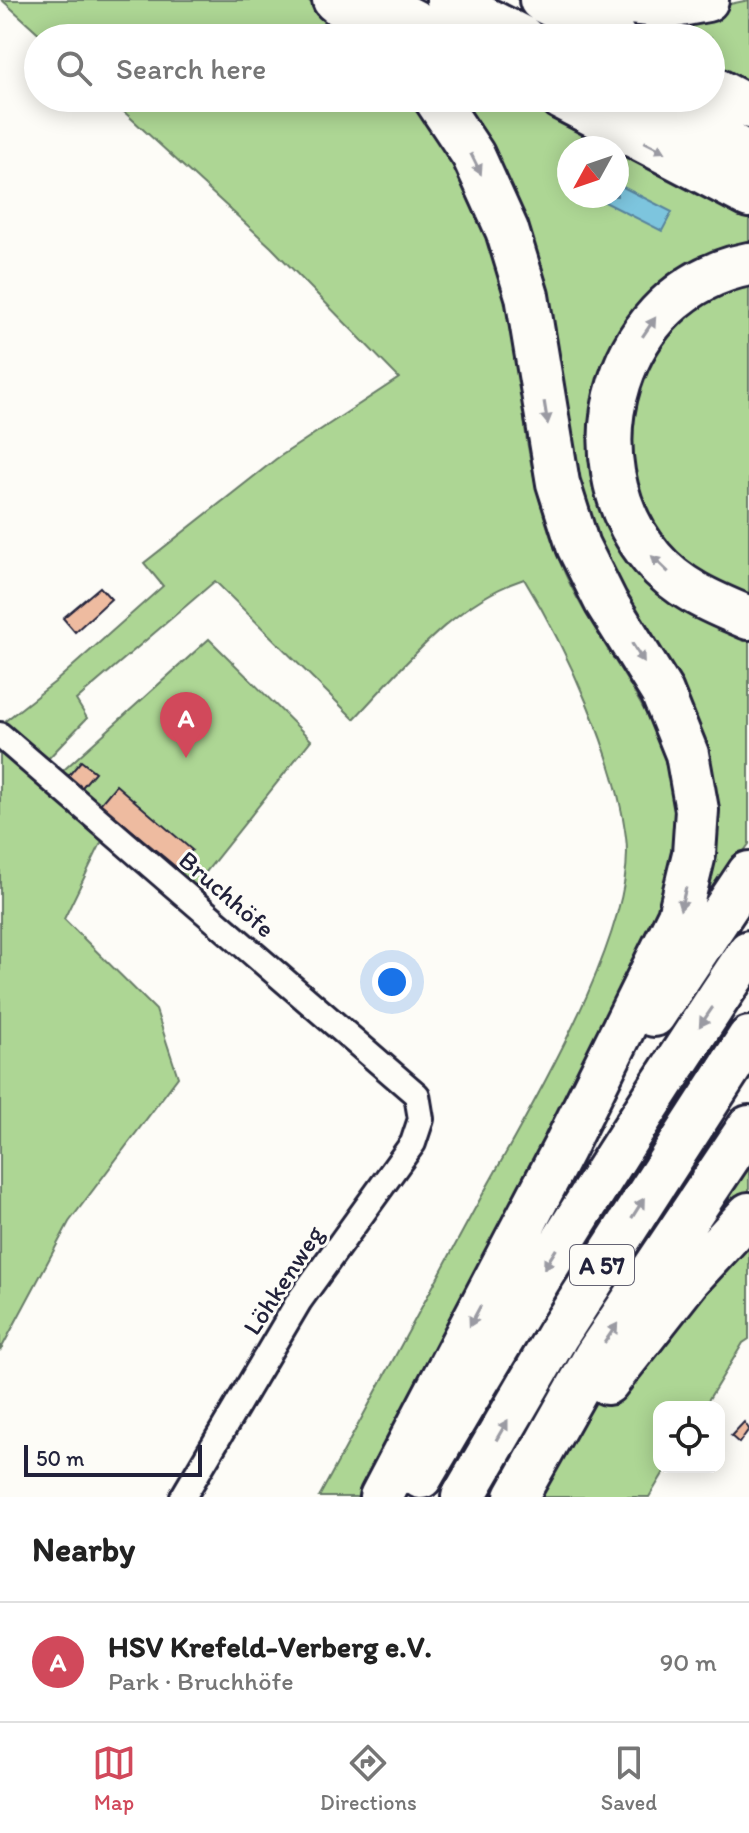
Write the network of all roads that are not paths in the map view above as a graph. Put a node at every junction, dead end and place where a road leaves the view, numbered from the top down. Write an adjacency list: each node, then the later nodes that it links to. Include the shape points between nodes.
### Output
1 (334, 0): 7 (highway)
2 (373, 0): 8 (highway)
3 (448, 0): 9 (highway)
4 (541, 0): 10 (highway)
5 (600, 0): 6 (highway, via 669,7)
6 (707, 0)
7 (363, 24)
8 (419, 24)
9 (495, 24)
10 (588, 24)
11 (725, 94): 12 (highway)
12 (749, 107)
13 (444, 112): 26 (highway, one-way to 26, via 473,155 507,230 527,296 558,483 578,546 662,692 687,754 697,810 694,854 679,916)
14 (588, 112): 17 (highway, one-way to 17)
15 (668, 112): 16 (highway)
16 (749, 154)
17 (749, 196)
18 (749, 264): 19 (highway, one-way to 18, via 698,598 653,558 624,515 610,461 611,409 626,361 660,312 698,280)
19 (749, 618)
20 (0, 735): 24 (street, Bruchhöfe)
21 (749, 873): 26 (highway)
22 (749, 952): 30 (highway, A 57, one-way to 30, via 520,1307)
23 (749, 1038): 31 (highway, A 57, one-way to 23, via 558,1334)
24 (417, 1095): 28 (street, Löhkenweg, via 421,1119 413,1143 299,1301)
25 (749, 1127): 32 (highway, one-way to 25, via 595,1357)
26 (564, 1148): 29 (highway, one-way to 29)
27 (749, 1214): 33 (highway, via 612,1376)
28 (183, 1497)
29 (381, 1497)
30 (409, 1497)
31 (463, 1497)
32 (516, 1497)
33 (530, 1497)

